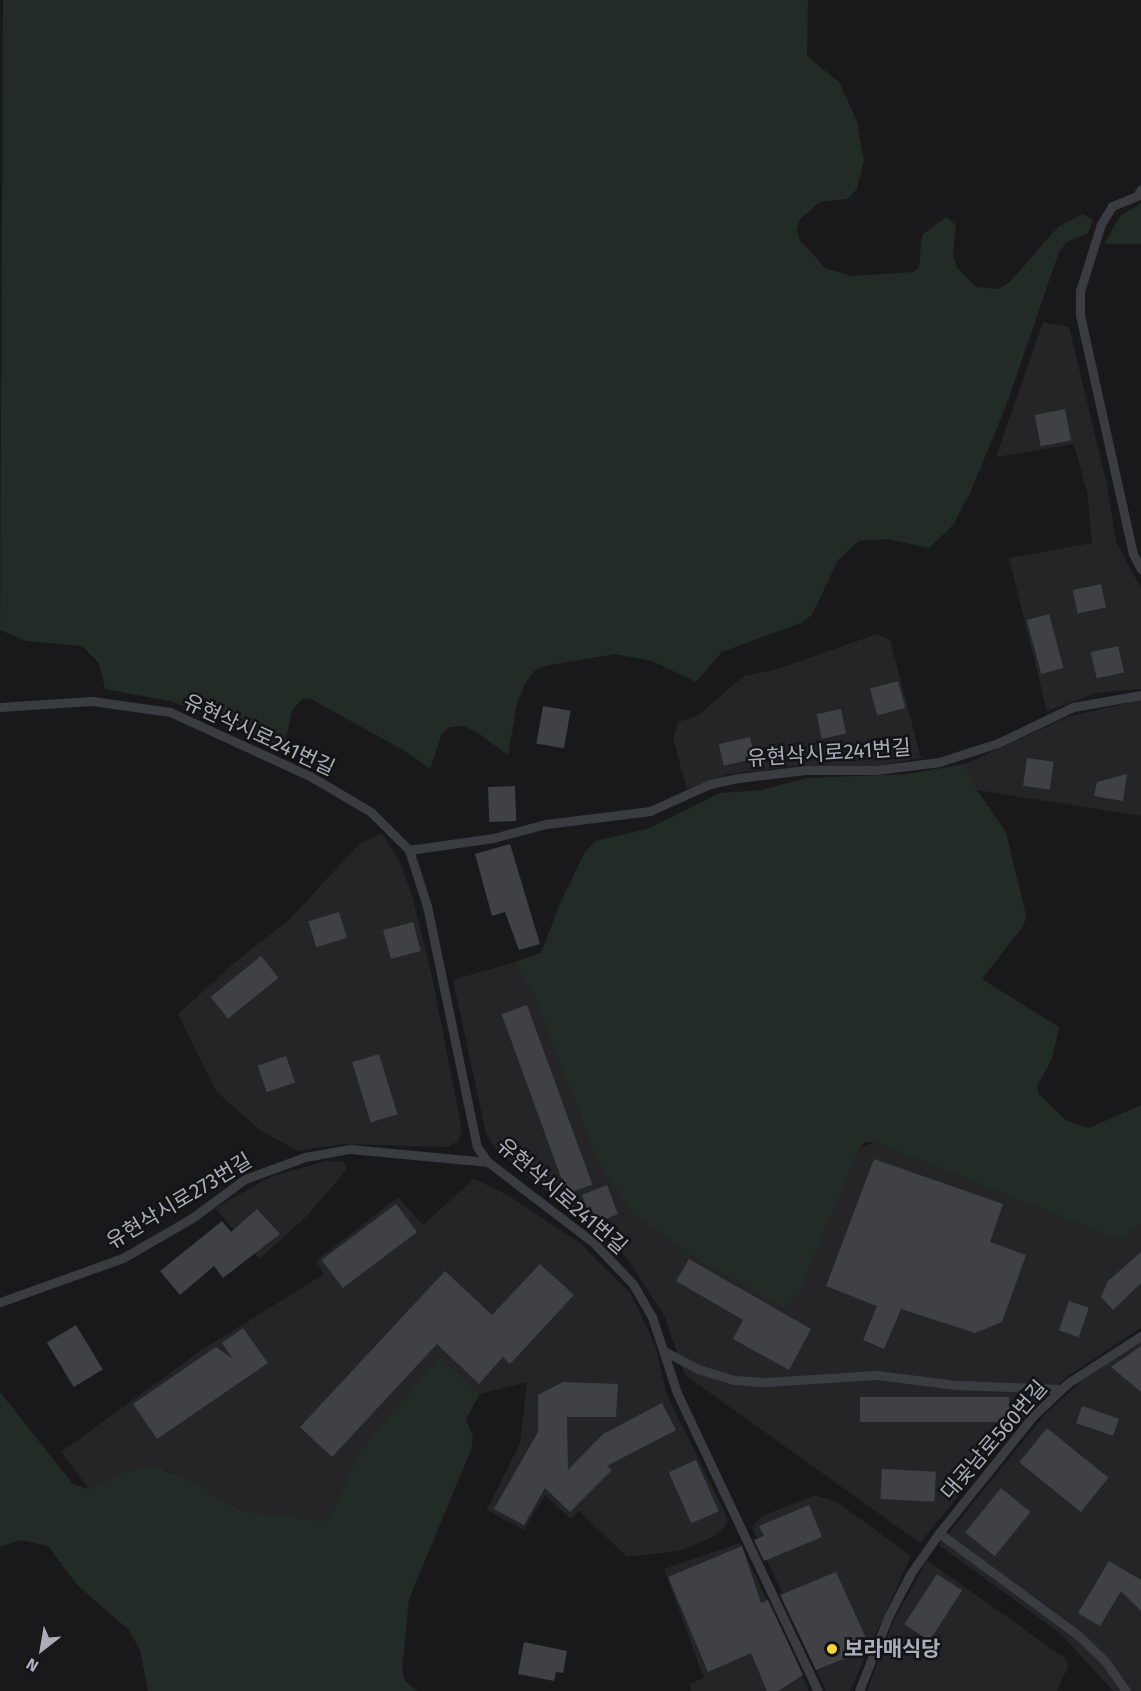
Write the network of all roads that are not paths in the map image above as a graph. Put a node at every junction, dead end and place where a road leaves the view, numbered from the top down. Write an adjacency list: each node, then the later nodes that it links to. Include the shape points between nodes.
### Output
1 (1141, 189): 2 (lane, via 1137,196 1112,206 1101,224 1080,291 1080,315 1133,554)
2 (1141, 569)
3 (1141, 695): 5 (lane, 유현삭시로241번길, via 1073,706 998,743 939,762 876,771 806,770 738,778 710,784 650,811 546,824 493,838)
4 (0, 707): 5 (lane, 유현삭시로241번길, via 92,701 170,712 310,776 371,812)
5 (409, 850): 6 (lane, 유현삭시로241번길, via 427,906 477,1147)
6 (488, 1162): 7 (lane, 유현삭시로273번길, via 350,1149 305,1157 245,1179 192,1218 123,1258); 9 (lane, 유현삭시로241번길, via 594,1243 633,1284)
7 (0, 1302)
8 (1141, 1336): 10 (lane, 대곶남로560번길)
9 (664, 1351): 10 (lane, via 698,1369 734,1380 766,1382 877,1375 956,1385); 12 (lane, 유현삭시로241번길, via 677,1394)
10 (1061, 1389): 11 (lane, 대곶남로560번길, via 978,1481)
11 (939, 1533): 13 (lane, 대곶남로560번길, via 889,1615); 14 (lane, via 1078,1635 1106,1661)
12 (818, 1691)
13 (859, 1691)
14 (1126, 1691)

